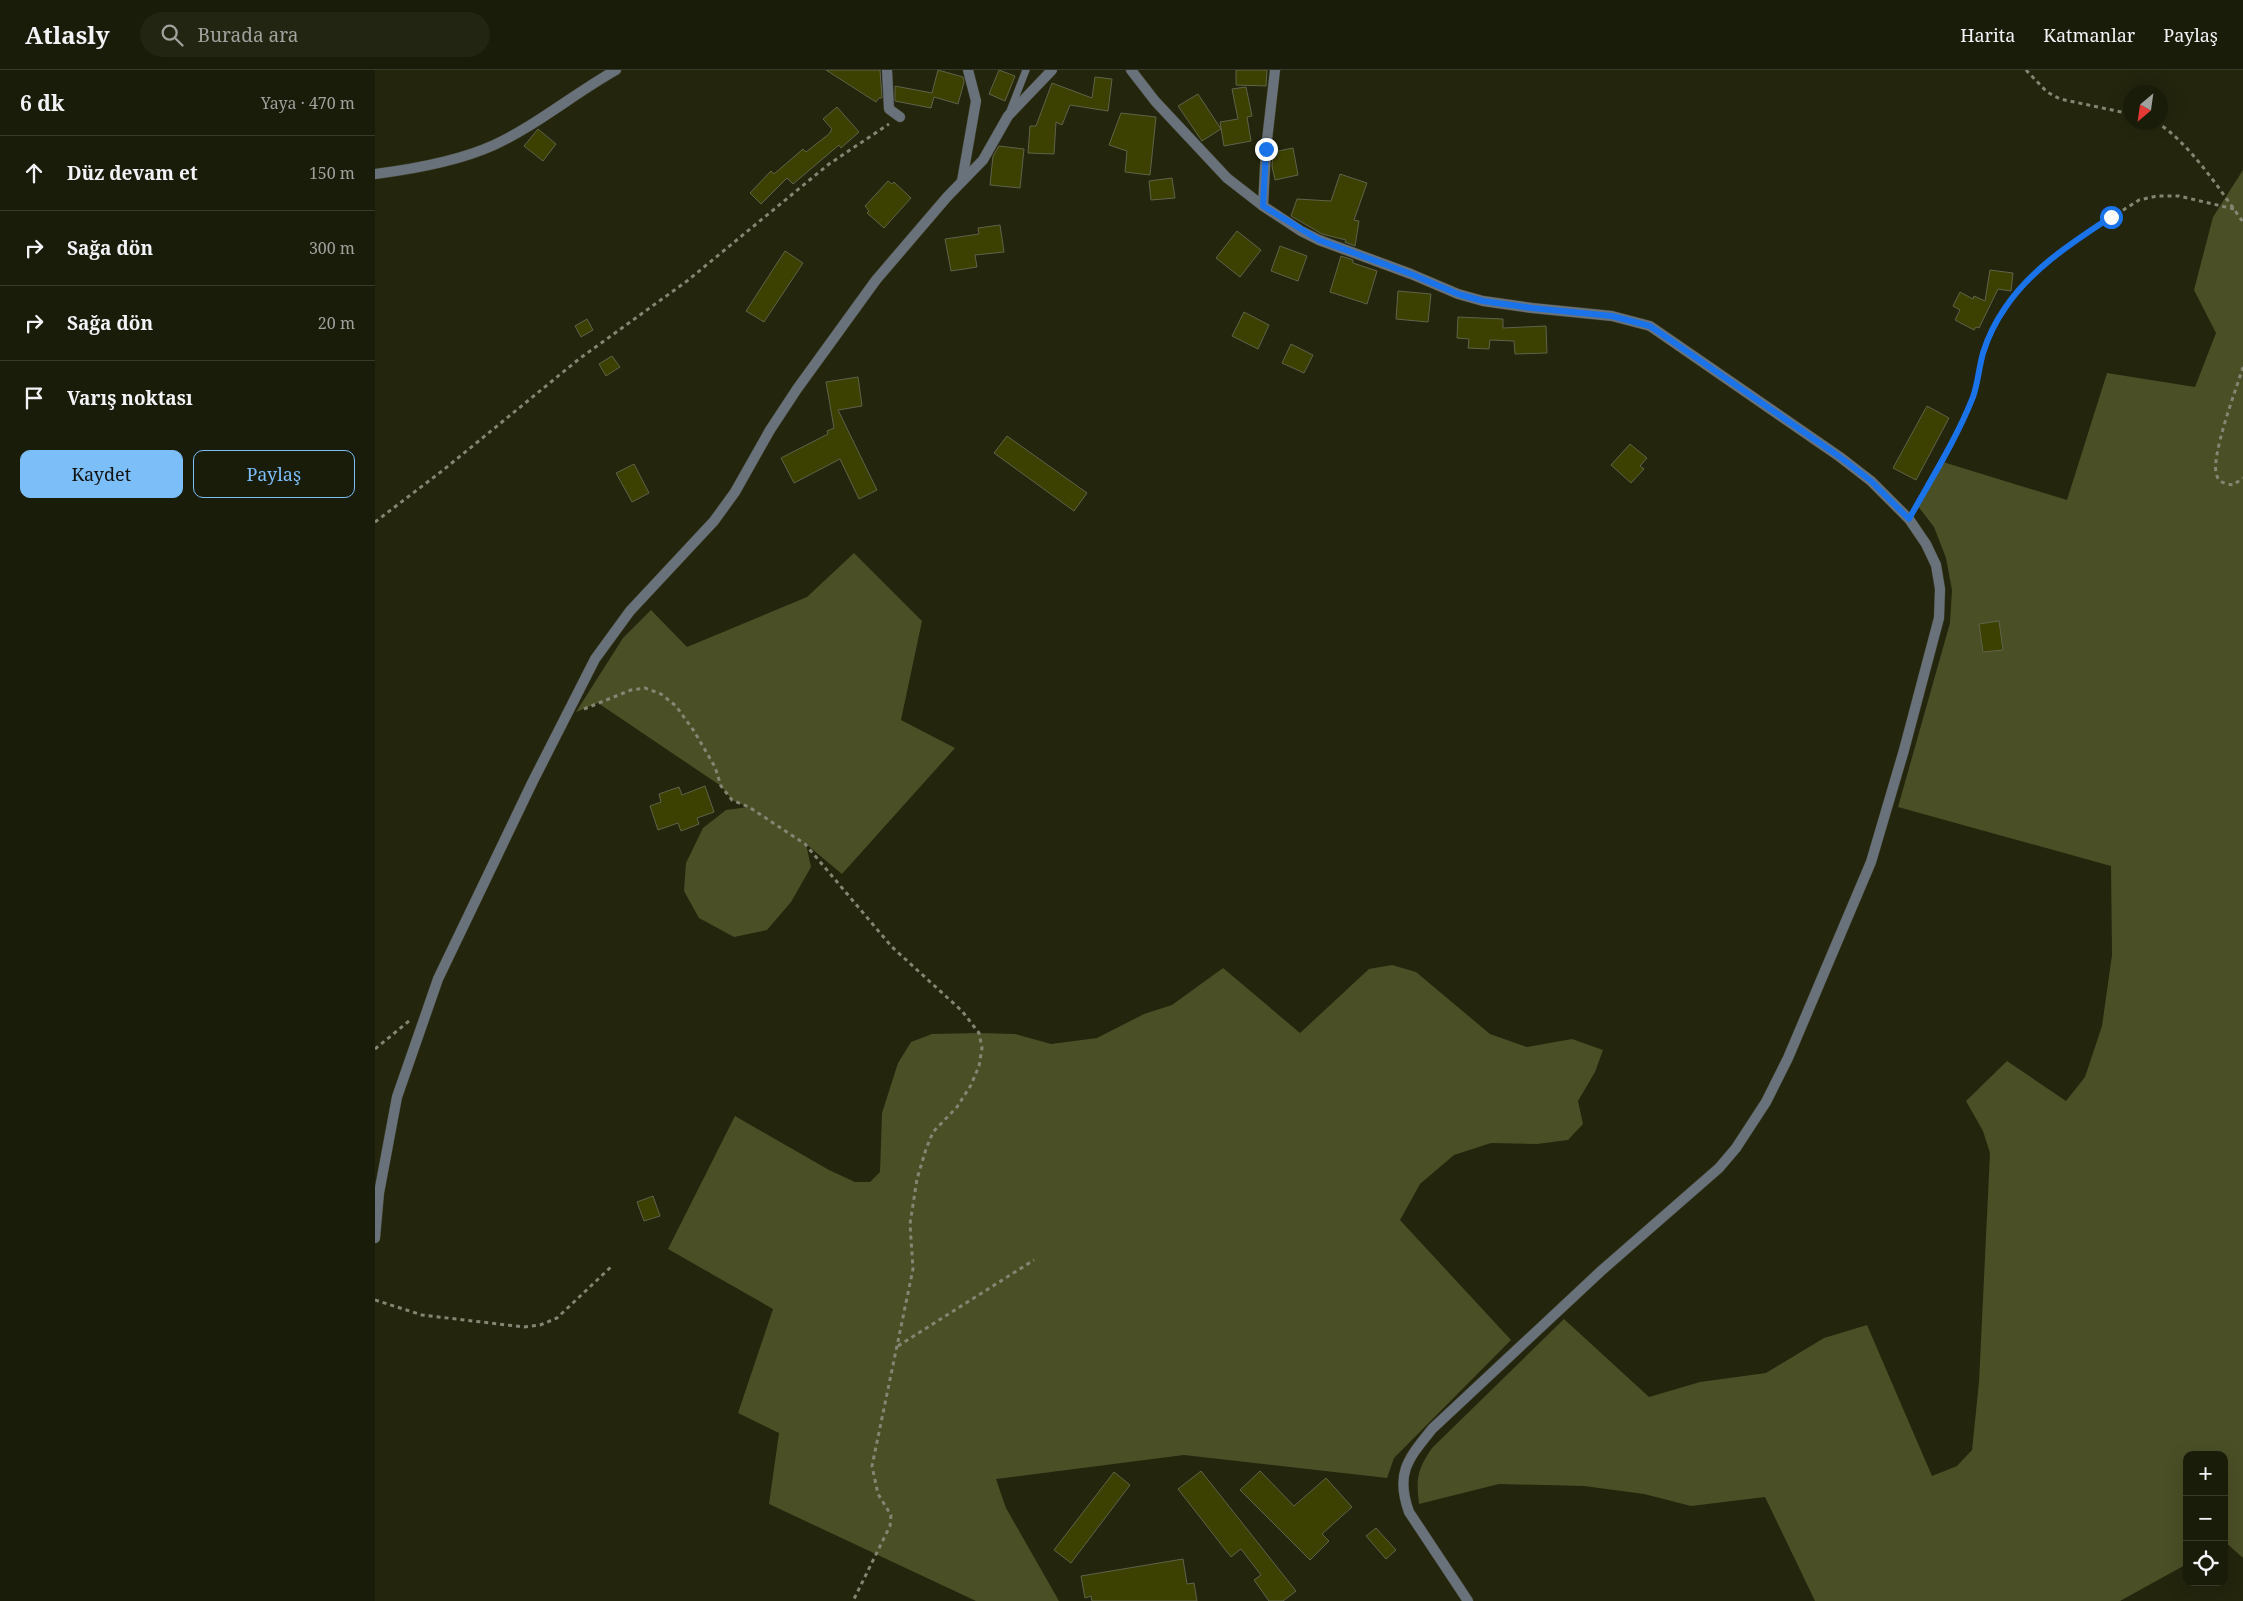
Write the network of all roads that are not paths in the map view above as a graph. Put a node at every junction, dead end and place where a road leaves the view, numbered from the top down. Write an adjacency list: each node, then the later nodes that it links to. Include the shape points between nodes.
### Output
1 (616, 70): 10 (street, via 494,145 452,159)
2 (887, 70): 8 (street, via 889,109)
3 (969, 70): 11 (street, via 976,101)
4 (1026, 70): 9 (lane)
5 (1052, 70): 9 (street)
6 (1131, 70): 12 (street, via 1155,101 1227,178)
7 (1275, 70): 12 (street)
8 (900, 116)
9 (1008, 116): 11 (street, via 983,160)
10 (375, 174)
11 (961, 182): 13 (street, via 876,280 797,389 714,521 630,611 595,659 438,979 397,1098 379,1193)
12 (1263, 206): 14 (street, via 1319,240 1458,294 1483,301 1612,316 1650,326 1871,481 1909,519 1927,544 1936,565 1939,618 1871,862 1788,1058 1766,1102 1719,1168 1601,1271 1432,1429 1407,1467 1402,1481 1409,1512)
13 (375, 1238)
14 (1468, 1601)

